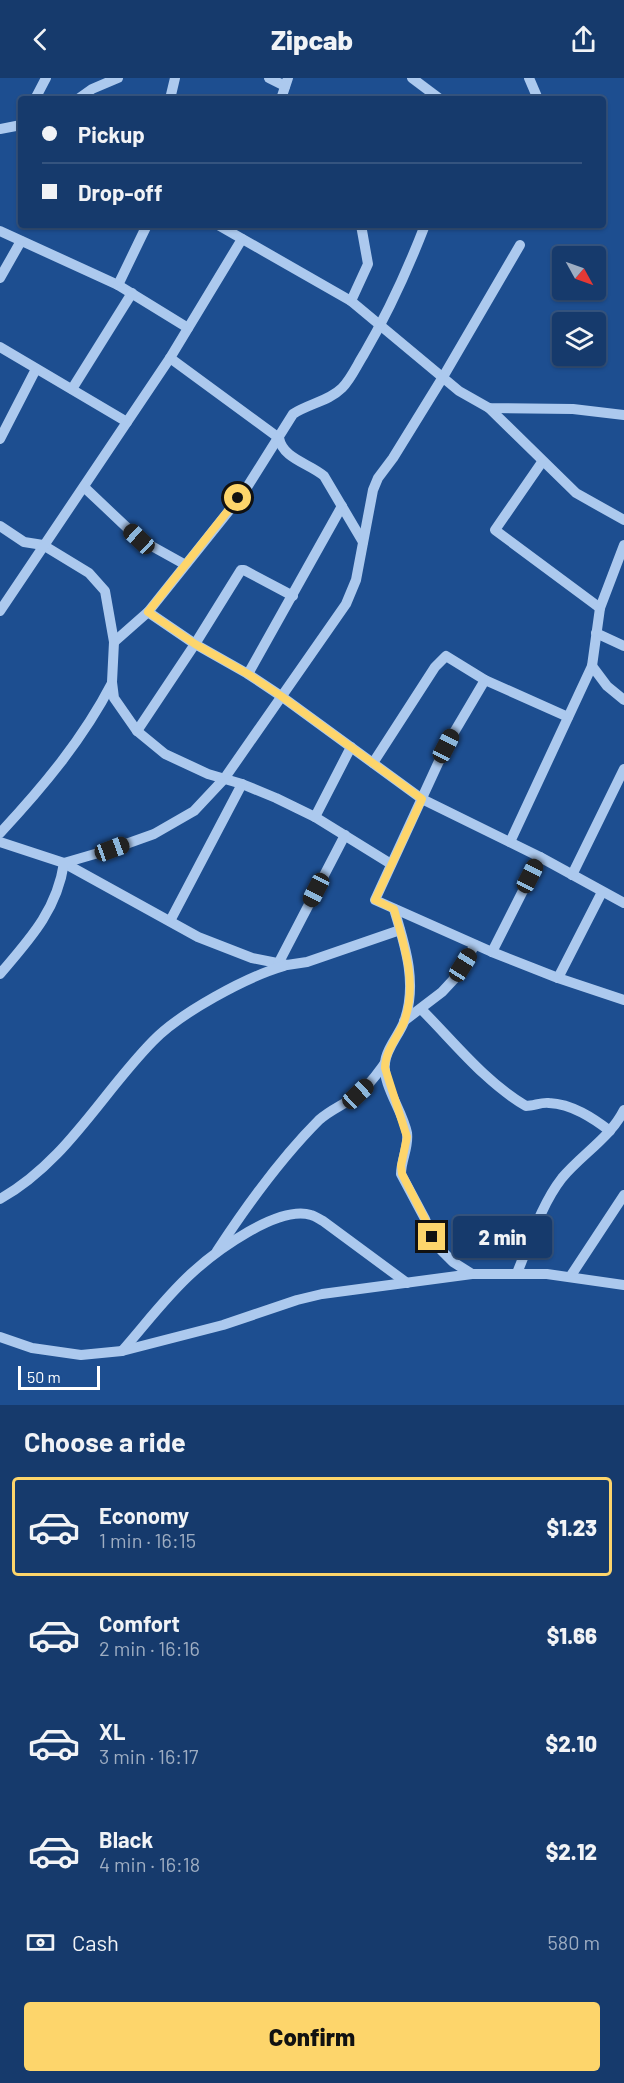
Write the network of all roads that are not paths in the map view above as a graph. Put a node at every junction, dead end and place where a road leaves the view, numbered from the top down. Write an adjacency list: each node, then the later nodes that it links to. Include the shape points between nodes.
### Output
1 (46, 78): 8 (street)
2 (118, 78): 9 (street)
3 (175, 78): 10 (street)
4 (269, 78): 7 (street)
5 (412, 78): 11 (street)
6 (529, 78): 12 (street)
7 (286, 82)
8 (37, 96)
9 (82, 96)
10 (171, 96)
11 (436, 96)
12 (537, 96)
13 (18, 126): 14 (street)
14 (0, 129)
15 (146, 228): 24 (street)
16 (223, 228): 20 (street)
17 (362, 228): 26 (street, via 368,264)
18 (424, 228): 27 (street)
19 (0, 231): 21 (street)
20 (242, 239): 26 (street); 28 (street)
21 (21, 241): 23 (street); 24 (street)
22 (520, 245): 32 (street)
23 (0, 278)
24 (118, 285): 25 (street)
25 (132, 293): 28 (street); 33 (street)
26 (351, 302): 27 (street)
27 (381, 325): 32 (street); 37 (street, via 341,389 293,414)
28 (188, 328): 30 (street)
29 (0, 347): 31 (street)
30 (170, 358): 36 (street); 37 (street)
31 (36, 369): 33 (street); 38 (street)
32 (443, 377): 34 (street); 44 (street, via 378,478)
33 (72, 389): 36 (street)
34 (489, 408): 35 (street, via 573,409); 39 (street)
35 (624, 415)
36 (127, 422): 40 (street)
37 (279, 438): 41 (street, via 285,452 324,476); 47 (street, via 244,492)
38 (0, 439)
39 (542, 462): 42 (street, via 576,493); 49 (street, via 495,530)
40 (84, 488): 45 (street); 47 (street, via 139,539)
41 (342, 506): 44 (street); 48 (street)
42 (624, 520)
43 (0, 526): 45 (street, via 24,542)
44 (363, 542): 60 (street, via 352,593)
45 (43, 545): 50 (street); 53 (street, via 98,581 105,591)
46 (624, 545): 49 (street)
47 (184, 564): 51 (street)
48 (293, 596): 54 (street, via 241,570); 57 (street)
49 (600, 608): 52 (street)
50 (0, 611)
51 (148, 612): 53 (street); 54 (street)
52 (596, 633): 55 (street); 56 (street)
53 (114, 642): 59 (street)
54 (195, 644): 57 (street); 63 (street)
55 (624, 646)
56 (592, 666): 61 (street); 62 (street)
57 (248, 674): 60 (street)
58 (485, 680): 62 (street); 65 (street, via 443,657); 69 (street, via 454,732)
59 (112, 682): 63 (street, via 114,698); 71 (street, via 98,710 66,755)
60 (281, 696): 64 (street); 67 (street)
61 (624, 700)
62 (568, 717): 74 (street)
63 (137, 731): 67 (street, via 165,754)
64 (351, 747): 65 (street); 70 (street)
65 (373, 763): 69 (street)
66 (623, 775): 78 (street)
67 (224, 779): 68 (street); 76 (street, via 194,811 154,834)
68 (242, 784): 70 (street); 82 (street)
69 (422, 799): 74 (street); 77 (street)
70 (315, 817): 72 (street)
71 (0, 832)
72 (345, 835): 77 (street); 86 (street)
73 (0, 842): 76 (street)
74 (510, 842): 75 (street)
75 (540, 857): 78 (street); 85 (street)
76 (64, 863): 82 (street); 87 (street, via 49,913)
77 (391, 864): 81 (street, via 375,900)
78 (572, 875): 79 (street)
79 (602, 892): 80 (street); 88 (street)
80 (624, 903)
81 (394, 909): 83 (street); 84 (street)
82 (170, 921): 86 (street, via 225,948)
83 (400, 930): 86 (street, via 307,962); 91 (street, via 410,975)
84 (475, 945): 85 (street); 90 (street, via 454,978)
85 (492, 952): 88 (street)
86 (282, 965): 96 (street, via 262,972 171,1025 54,1157 34,1177)
87 (0, 974)
88 (558, 978): 89 (street)
89 (624, 1000)
90 (421, 1008): 91 (street); 94 (street, via 495,1084 520,1103 560,1104 589,1116)
91 (404, 1021): 92 (street)
92 (385, 1063): 97 (street, via 358,1094 310,1129 249,1202); 98 (street, via 407,1137 402,1174 441,1250)
93 (624, 1110): 94 (street)
94 (610, 1131): 99 (street, via 555,1188)
95 (624, 1196): 100 (street)
96 (0, 1199)
97 (214, 1254): 101 (street, via 269,1221 296,1214 310,1215); 104 (street, via 192,1272)
98 (472, 1274): 99 (street); 101 (street)
99 (517, 1274): 100 (street)
100 (570, 1277): 102 (street)
101 (407, 1283): 104 (street, via 322,1294)
102 (624, 1285)
103 (0, 1337): 104 (street, via 32,1348 81,1355)
104 (122, 1351)

